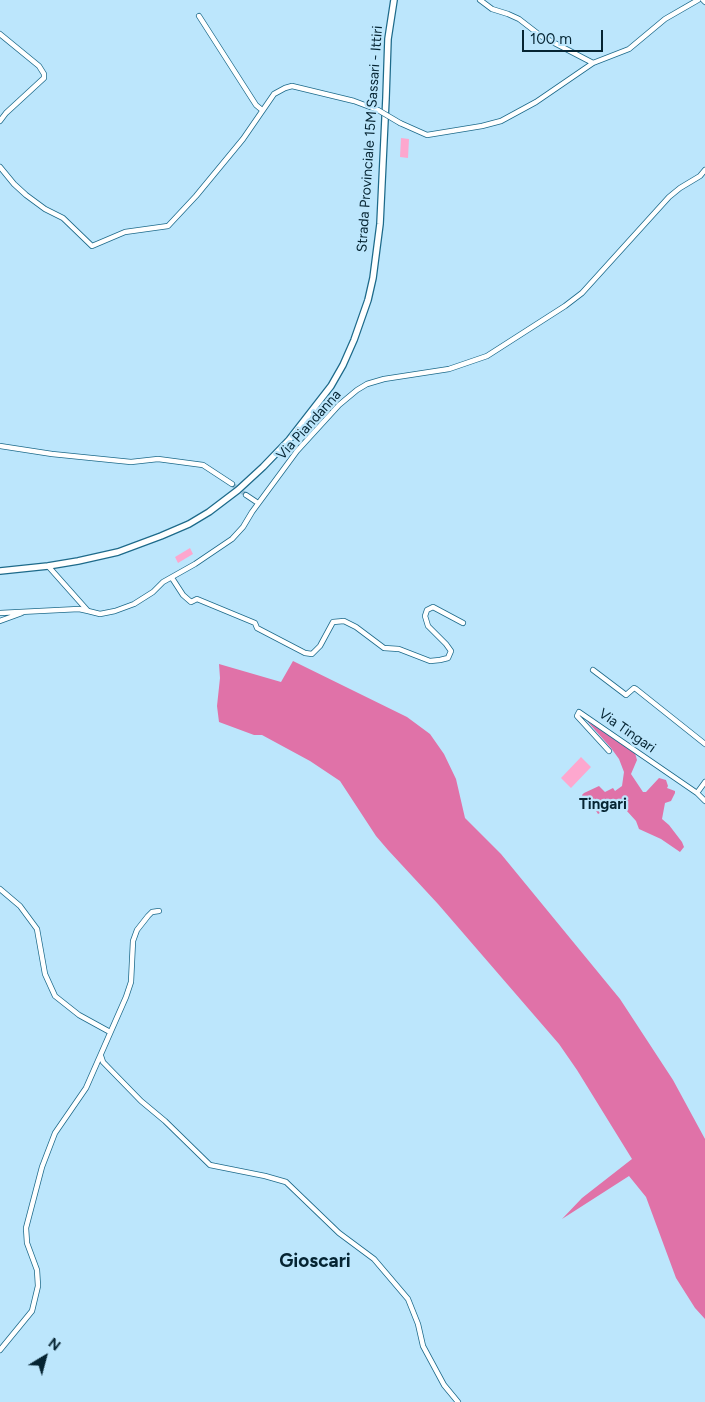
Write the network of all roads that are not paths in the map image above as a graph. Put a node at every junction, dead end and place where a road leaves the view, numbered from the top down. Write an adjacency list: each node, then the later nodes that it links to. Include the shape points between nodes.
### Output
1 (394, 0): 15 (main road, Strada Provinciale 15M Sassari - Ittiri, via 388,39 380,224 373,278 354,340 331,386 278,453 209,512 189,524 118,552)
2 (480, 0): 6 (street)
3 (698, 0): 6 (street, via 629,49)
4 (199, 16): 7 (street)
5 (0, 34): 8 (street, via 39,66 44,78)
6 (593, 63): 7 (street, bridge, via 536,102 501,121 427,134 354,101 292,86 274,94)
7 (262, 110): 9 (street, via 243,139 168,226 125,232 92,246 64,218 26,195)
8 (0, 121)
9 (0, 167)
10 (705, 170): 14 (street, Via Piandanna, via 669,197 582,293 488,356 449,369 384,379 357,390 297,450)
11 (0, 446): 12 (street, via 131,462 158,459 203,464)
12 (232, 484)
13 (246, 494): 14 (street)
14 (258, 503): 17 (street, Via Piandanna, via 232,539)
15 (48, 566): 16 (main road, Strada Provinciale 15M Sassari - Ittiri); 18 (street)
16 (0, 571)
17 (172, 578): 18 (street, Via Piandanna, via 134,604 100,614); 22 (street, via 192,602 197,599 255,623 257,628 305,653 312,654 320,646 333,622 344,621 384,648 430,662 448,658 451,651 428,626 427,610 433,607)
18 (88, 611): 19 (street, Via Piandanna)
19 (26, 612): 20 (street, Via Piandanna); 21 (street)
20 (0, 613)
21 (0, 622)
22 (463, 623)
23 (593, 670): 24 (street, via 626,695 636,689)
24 (705, 744)
25 (609, 751): 27 (street, Via Tingari, via 577,716 579,712)
26 (705, 782): 27 (street)
27 (697, 793): 28 (street, Via Tingari)
28 (705, 801)
29 (0, 889): 31 (street, via 20,906 37,929 45,974 56,996)
30 (159, 911): 31 (street, via 152,912 137,930 133,941 131,982)
31 (110, 1032): 32 (street)
32 (101, 1056): 33 (street, via 86,1088 55,1133 42,1166 26,1228 38,1286 32,1311); 34 (street, via 141,1101 210,1165 286,1182 339,1233 374,1259 408,1300 423,1346 444,1385)
33 (0, 1350)
34 (458, 1402)

